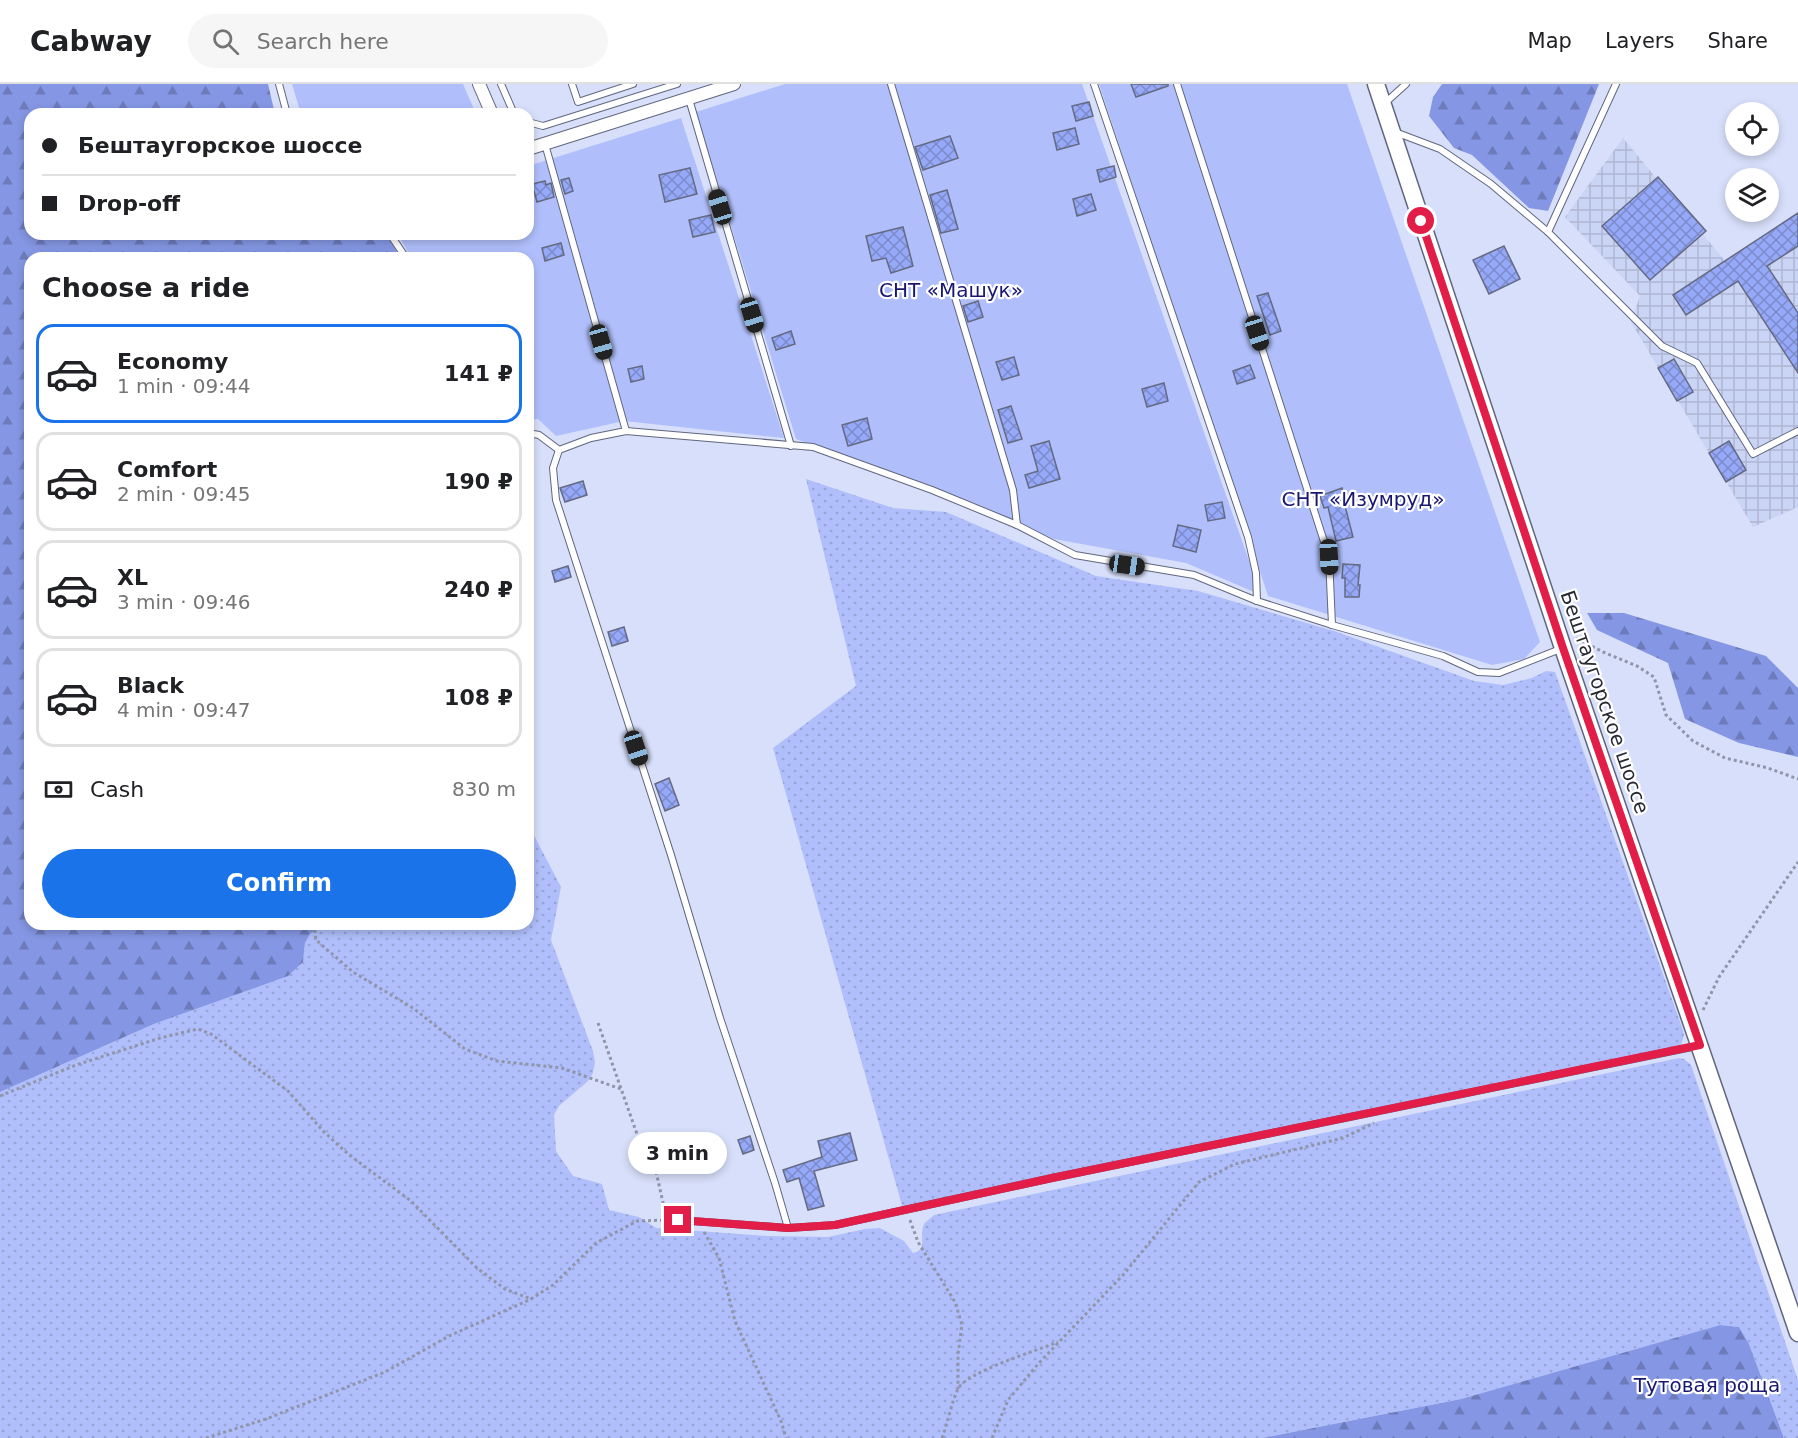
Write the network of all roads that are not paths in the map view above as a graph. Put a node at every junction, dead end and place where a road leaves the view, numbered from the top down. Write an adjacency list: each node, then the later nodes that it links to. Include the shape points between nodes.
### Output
1 (279, 84): 16 (lane)
2 (479, 84): 17 (street)
3 (501, 84): 18 (lane)
4 (572, 84): 5 (lane, via 578,102)
5 (633, 84)
6 (677, 84): 19 (lane, via 543,126)
7 (734, 84): 14 (street)
8 (891, 84): 29 (lane, via 1013,490)
9 (1094, 84): 30 (lane, via 1248,537)
10 (1177, 84): 31 (lane, via 1329,557)
11 (1376, 84): 15 (street, Бештаугорское шоссе)
12 (1406, 84): 15 (lane)
13 (1616, 84): 23 (lane)
14 (688, 98): 21 (street); 27 (lane)
15 (1383, 106): 20 (street, Бештаугорское шоссе)
16 (285, 108)
17 (489, 108)
18 (511, 108)
19 (534, 124)
20 (1391, 130): 23 (lane, via 1440,149 1491,184); 32 (street, Бештаугорское шоссе)
21 (545, 144): 22 (street); 24 (lane)
22 (534, 147)
23 (1548, 232): 25 (lane, via 1662,346 1697,363 1753,454)
24 (626, 431): 27 (lane); 28 (lane)
25 (1798, 431)
26 (534, 434): 28 (lane)
27 (791, 446): 29 (lane, via 813,447)
28 (559, 450): 35 (lane, via 553,468 556,500)
29 (1017, 525): 30 (lane, via 1075,555 1194,575)
30 (1257, 601): 31 (lane)
31 (1332, 625): 32 (lane, via 1443,656 1478,672 1498,673)
32 (1562, 644): 33 (street, Бештаугорское шоссе)
33 (1700, 1045): 35 (lane, via 835,1225); 36 (street, Бештаугорское шоссе)
34 (678, 1220): 35 (lane)
35 (788, 1228)
36 (1798, 1333)

